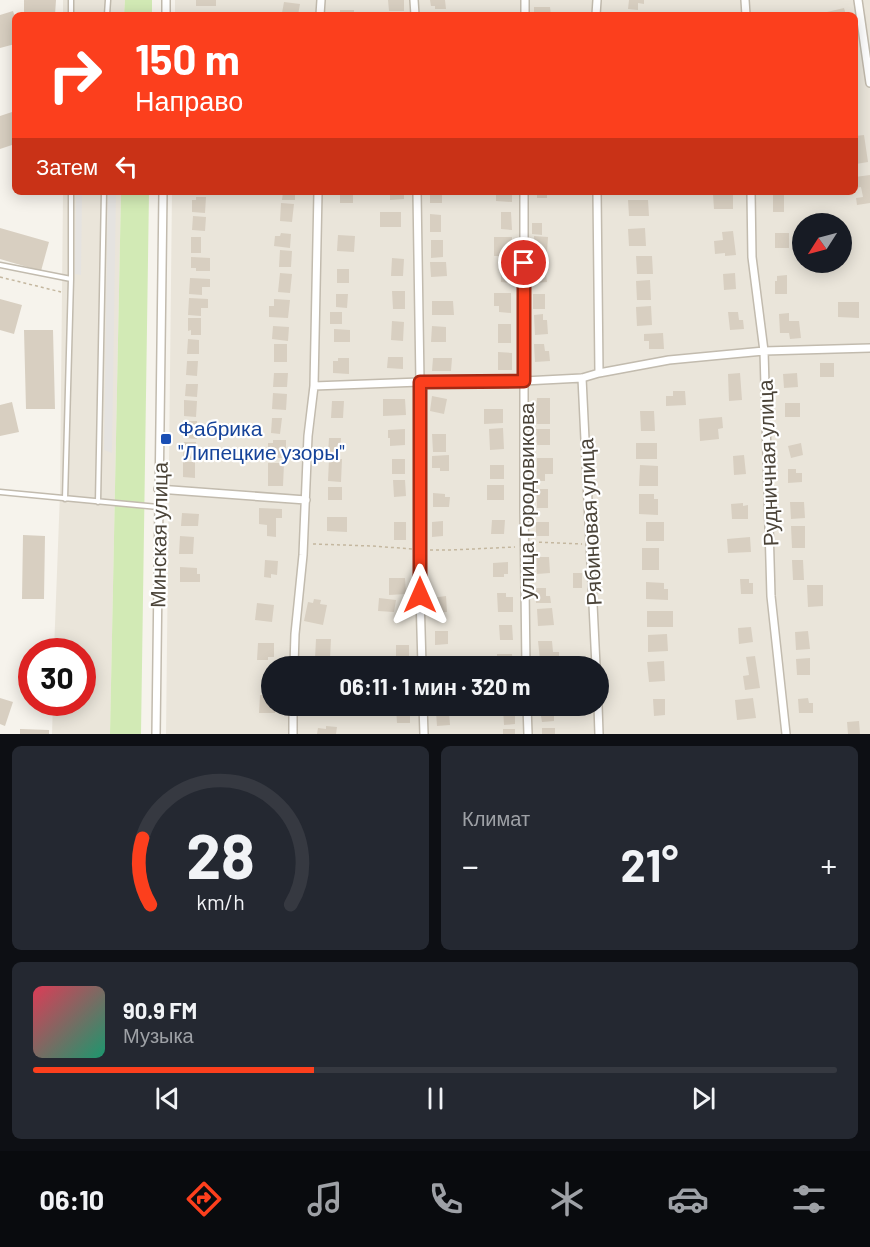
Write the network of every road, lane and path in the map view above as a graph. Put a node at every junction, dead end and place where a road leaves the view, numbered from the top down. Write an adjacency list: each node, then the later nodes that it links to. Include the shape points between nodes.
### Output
1 (858, 0): 2 (street)
2 (870, 83)
3 (71, 195): 13 (lane)
4 (104, 195): 26 (lane)
5 (163, 195): 22 (street, Минская улица)
6 (318, 195): 21 (street)
7 (417, 195): 20 (street)
8 (524, 195): 19 (street, улица Городовикова)
9 (597, 195): 17 (street)
10 (750, 195): 16 (street, Рудничная улица, via 752,257)
11 (0, 265): 13 (lane)
12 (0, 277): 14 (path)
13 (71, 279): 24 (lane)
14 (62, 292)
15 (870, 348): 16 (street)
16 (764, 351): 17 (street, via 669,360); 45 (street, Рудничная улица, via 771,596)
17 (599, 373): 18 (street)
18 (582, 378): 19 (street); 29 (street, Рябиновая улица)
19 (524, 381): 20 (street); 30 (street, улица Городовикова)
20 (420, 382): 21 (street); 31 (street)
21 (314, 386): 25 (street)
22 (158, 489): 25 (street); 27 (street, Минская улица)
23 (0, 492): 24 (lane)
24 (65, 499): 26 (lane)
25 (306, 500): 32 (street)
26 (98, 502): 27 (lane)
27 (158, 507): 40 (street, Минская улица)
28 (312, 544): 31 (path)
29 (591, 544): 30 (path, via 531,542); 35 (street, Рябиновая улица)
30 (525, 547): 31 (path); 34 (street, улица Городовикова)
31 (420, 549): 33 (street)
32 (294, 656)
33 (422, 656)
34 (526, 656)
35 (596, 656)
36 (293, 716): 41 (street)
37 (423, 716): 42 (street)
38 (527, 716): 43 (street)
39 (598, 716): 44 (street)
40 (156, 734)
41 (293, 734)
42 (424, 734)
43 (528, 734)
44 (599, 734)
45 (786, 734)

